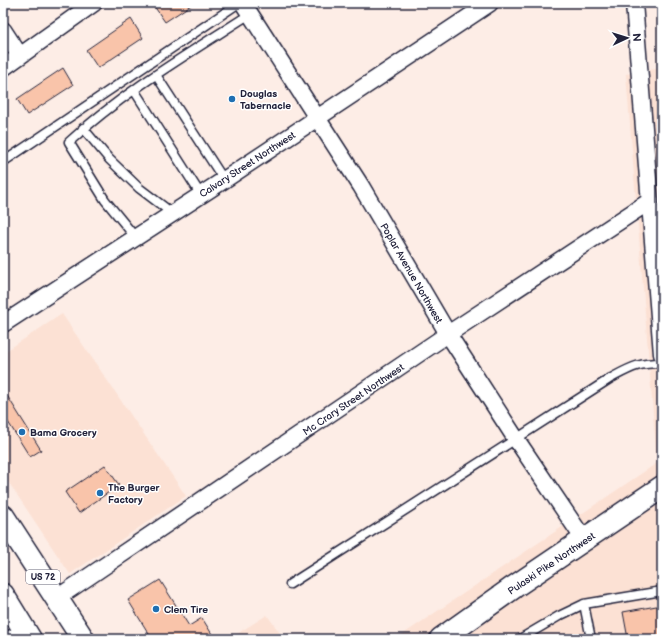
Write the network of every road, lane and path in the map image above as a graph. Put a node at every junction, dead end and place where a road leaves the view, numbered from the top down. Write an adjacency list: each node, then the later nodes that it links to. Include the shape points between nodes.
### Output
1 (94, 3): 6 (street)
2 (490, 3): 10 (street, Calvary Street Northwest)
3 (634, 3): 15 (street)
4 (244, 7): 8 (lane); 10 (street, Poplar Avenue Northwest); 12 (lane)
5 (3, 30): 6 (street)
6 (20, 56): 7 (street)
7 (3, 68)
8 (156, 75): 9 (lane); 13 (lane)
9 (134, 90): 11 (lane); 14 (lane)
10 (317, 118): 13 (street, Calvary Street Northwest); 19 (street, Poplar Avenue Northwest, via 365,193)
11 (83, 128): 16 (lane, via 139,188); 17 (lane, via 69,142 105,200)
12 (3, 162)
13 (224, 180): 14 (street, Calvary Street Northwest)
14 (201, 195): 16 (street, Calvary Street Northwest)
15 (650, 200): 19 (street, Mc Crary Street Northwest); 20 (street)
16 (172, 213): 17 (street, Calvary Street Northwest)
17 (136, 238): 18 (street, Calvary Street Northwest)
18 (3, 324)
19 (448, 334): 22 (street, Poplar Avenue Northwest); 29 (street, Mc Crary Street Northwest)
20 (662, 354)
21 (662, 363): 22 (lane, via 644,363 630,368)
22 (516, 439): 25 (street, Poplar Avenue Northwest); 26 (lane)
23 (662, 488): 25 (main road, Pulaski Pike Northwest)
24 (3, 516): 29 (main road, US 72)
25 (585, 541): 34 (main road, Pulaski Pike Northwest)
26 (290, 584)
27 (662, 591): 30 (lane)
28 (3, 595): 31 (main road)
29 (57, 598): 33 (main road, US 72)
30 (584, 604): 35 (lane); 36 (lane)
31 (27, 633): 32 (lane)
32 (3, 638)
33 (83, 639)
34 (441, 639)
35 (520, 639)
36 (591, 639)

